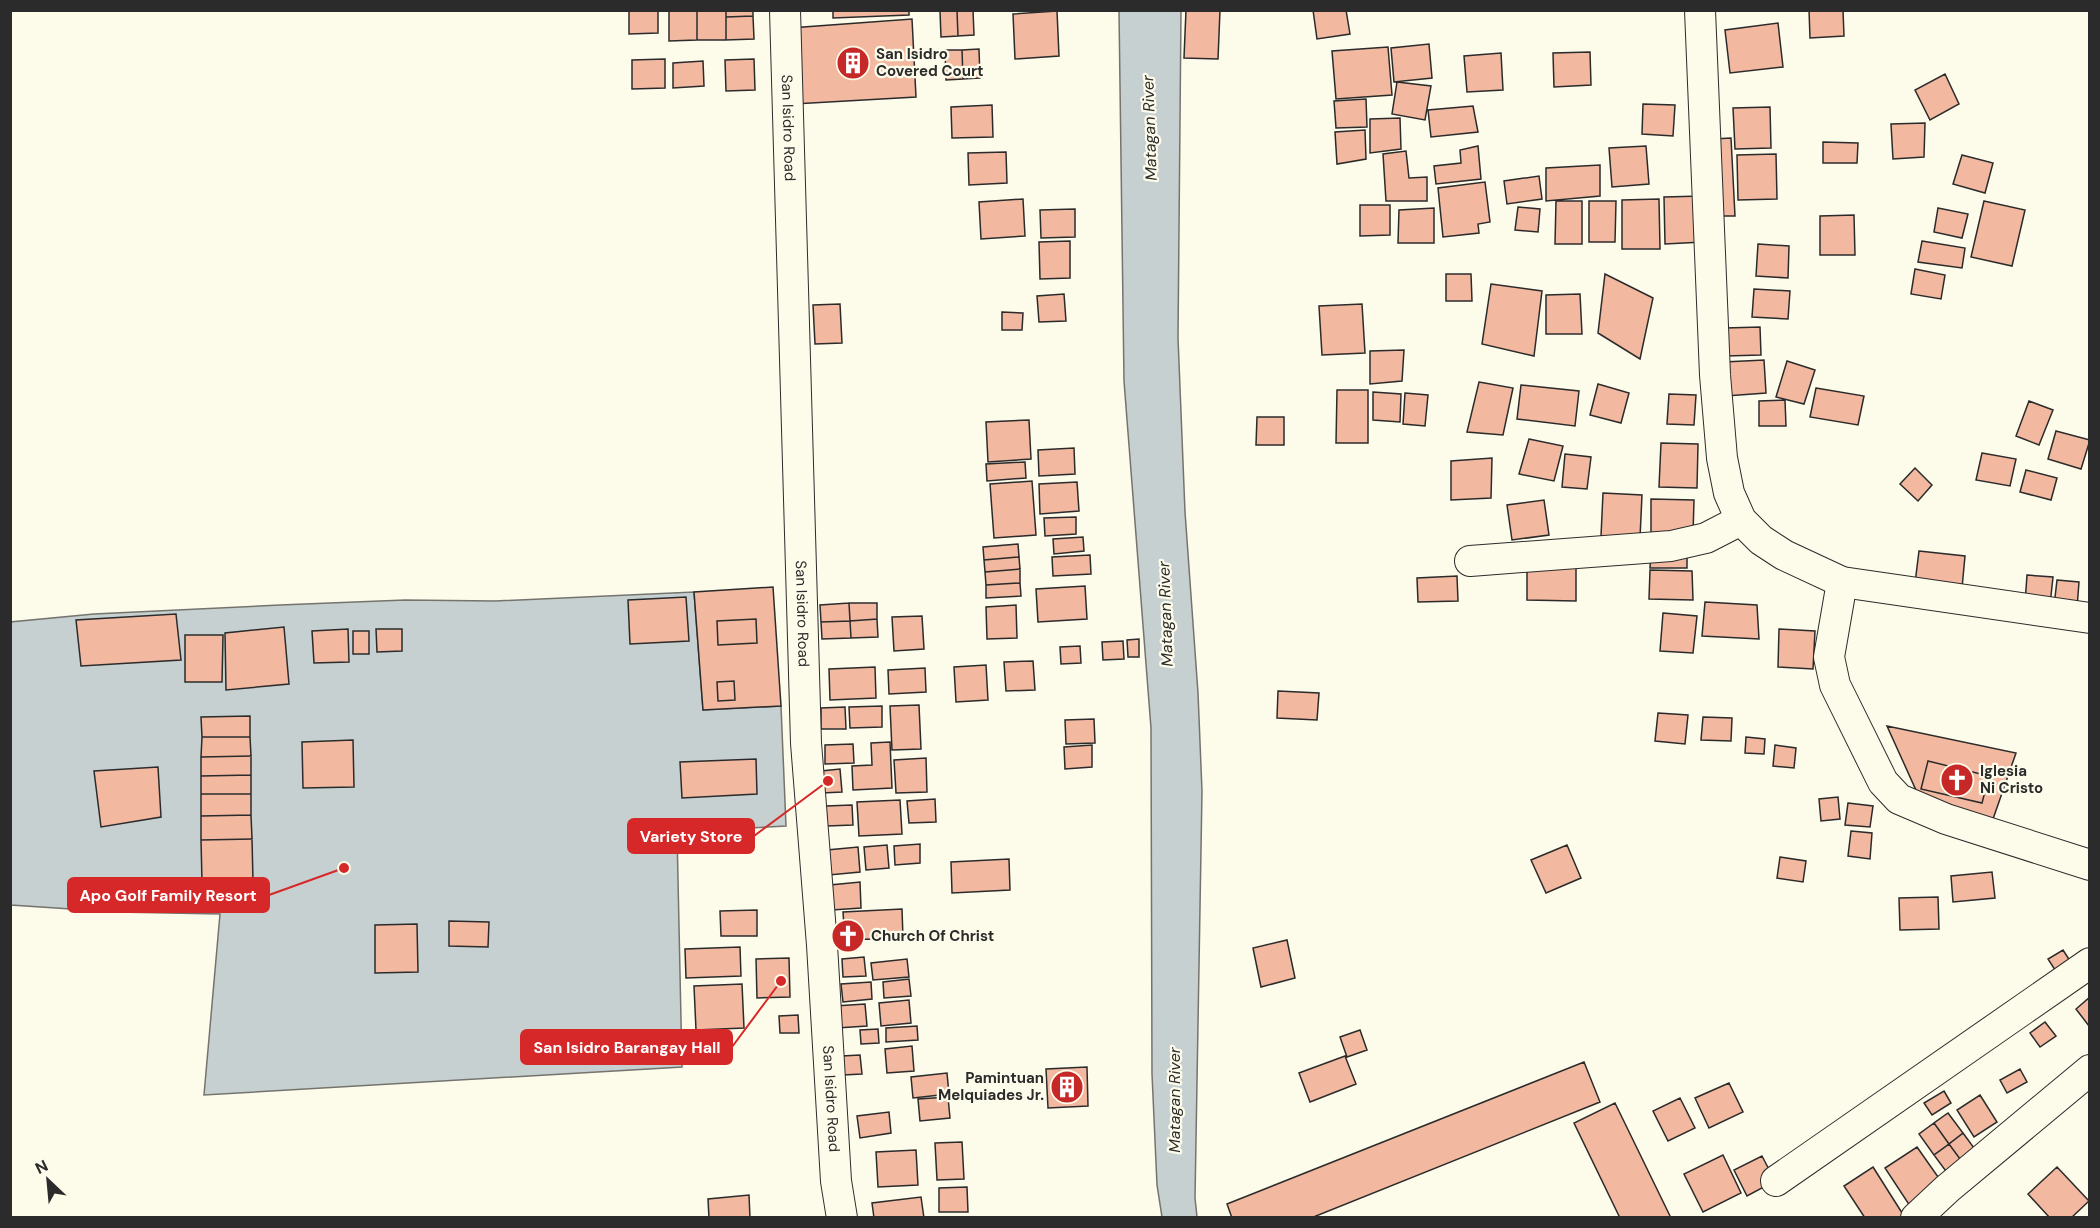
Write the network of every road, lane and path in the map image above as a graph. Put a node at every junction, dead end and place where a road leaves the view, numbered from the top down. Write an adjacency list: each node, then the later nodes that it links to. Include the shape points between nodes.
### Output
1 (785, 10): 11 (street, San Isidro Road, via 806,743 836,1181)
2 (1700, 10): 3 (street, via 1715,375 1722,458 1729,493)
3 (1741, 520): 4 (street, via 1706,538 1671,546); 5 (street, via 1784,555)
4 (1470, 561)
5 (1842, 582): 6 (street); 7 (street, via 1829,657 1835,685 1883,782 1899,799 1937,815)
6 (2090, 618)
7 (2090, 865)
8 (2090, 963): 10 (street)
9 (2090, 1070): 12 (street)
10 (1776, 1181)
11 (842, 1218)
12 (1916, 1218)

